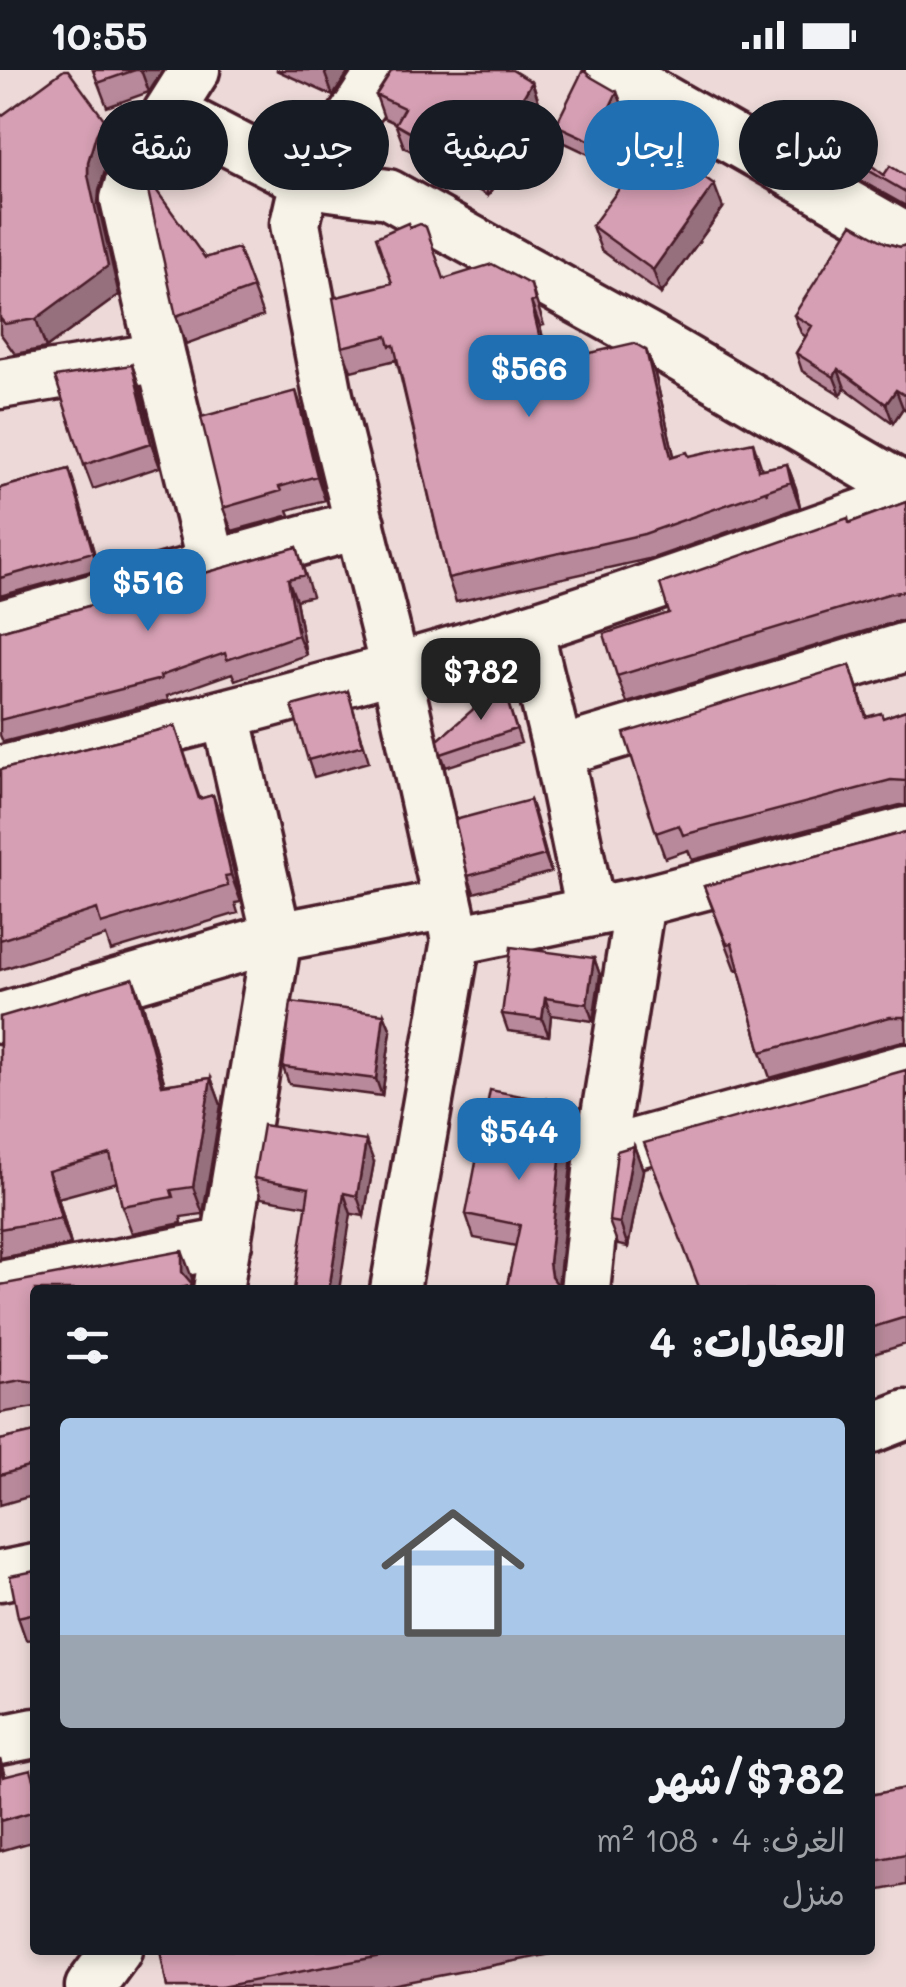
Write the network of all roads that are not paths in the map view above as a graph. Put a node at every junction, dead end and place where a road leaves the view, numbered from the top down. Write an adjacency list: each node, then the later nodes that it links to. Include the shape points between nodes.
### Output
1 (196, 70): 4 (street)
2 (383, 70): 5 (street)
3 (610, 70): 9 (street)
4 (176, 100)
5 (363, 100)
6 (128, 190): 10 (street)
7 (305, 190): 14 (street, via 295,224)
8 (359, 190): 12 (street, via 388,194)
9 (906, 238)
10 (161, 357): 11 (street); 15 (street)
11 (0, 384)
12 (906, 489)
13 (906, 500): 17 (street)
14 (360, 524): 15 (street); 19 (street)
15 (212, 565): 16 (street)
16 (0, 625)
17 (528, 628): 19 (street); 21 (street)
18 (906, 647): 21 (street)
19 (394, 668): 20 (street); 26 (street)
20 (226, 714): 22 (street); 27 (street)
21 (558, 752): 25 (street)
22 (0, 771)
23 (906, 832): 24 (street)
24 (640, 902): 25 (street); 30 (street)
25 (591, 912): 26 (street)
26 (452, 922): 27 (street); 33 (street)
27 (277, 938): 28 (street); 31 (street)
28 (0, 1018)
29 (906, 1069): 30 (street)
30 (600, 1153): 34 (street)
31 (227, 1243): 32 (street); 35 (street)
32 (219, 1285)
33 (397, 1285)
34 (585, 1285)
35 (0, 1286)
36 (906, 1415): 37 (street)
37 (875, 1427)
38 (30, 1570): 39 (street)
39 (0, 1576)
40 (30, 1734): 41 (street)
41 (0, 1740)
42 (113, 1955): 43 (street)
43 (90, 1987)

